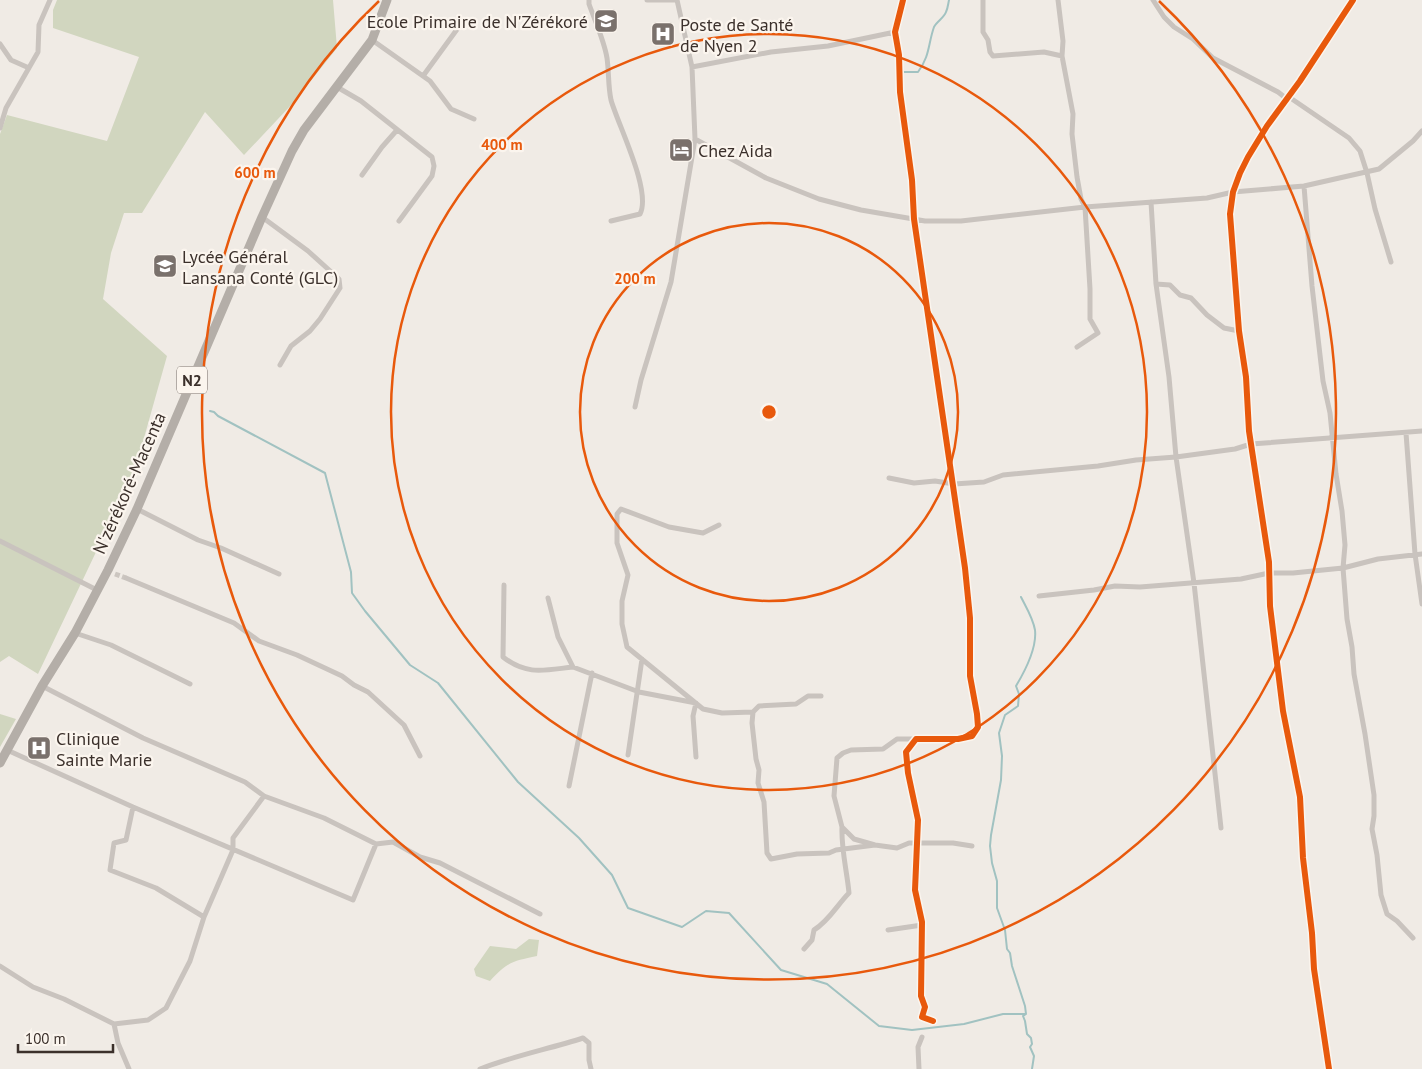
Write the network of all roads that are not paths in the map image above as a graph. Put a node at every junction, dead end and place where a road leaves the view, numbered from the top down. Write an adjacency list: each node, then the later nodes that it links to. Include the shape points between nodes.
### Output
1 (50, 0): 16 (street, via 39,25 38,52)
2 (387, 0): 12 (highway, N'zérékoré-Macenta / N2)
3 (589, 0): 34 (street, via 607,60 611,101 632,154 643,204 640,214)
4 (647, 0): 15 (street, via 677,0)
5 (903, 0): 11 (street)
6 (984, 0): 14 (street, via 983,32 993,56 1044,52)
7 (1058, 0): 14 (street)
8 (1153, 0): 19 (street, via 1174,27 1213,58)
9 (1353, 0): 19 (street)
10 (458, 28): 17 (street)
11 (895, 32): 15 (street); 32 (street)
12 (372, 40): 17 (street); 18 (highway, N'zérékoré-Macenta / N2)
13 (0, 44): 16 (street, via 11,60)
14 (1062, 56): 30 (street, via 1072,114 1077,177)
15 (692, 67): 24 (street)
16 (29, 68): 21 (street, via 6,108)
17 (422, 76): 20 (street, via 430,81 451,109)
18 (336, 86): 22 (street); 31 (highway, N'zérékoré-Macenta / N2, via 292,151)
19 (1288, 98): 25 (street, via 1350,138 1360,151); 28 (street, via 1248,157)
20 (474, 119)
21 (0, 128)
22 (397, 130): 26 (street); 33 (street, via 432,157 434,166 432,176)
23 (1422, 131): 25 (street, via 1379,169)
24 (694, 140): 32 (street, via 766,178 819,199); 40 (street, via 671,282)
25 (1367, 172): 27 (street); 35 (street)
26 (362, 175)
27 (1304, 186): 28 (street); 43 (street, via 1312,286)
28 (1233, 192): 29 (street, via 1207,198); 37 (street, via 1230,214)
29 (1151, 202): 30 (street); 36 (street)
30 (1084, 207): 32 (street, via 961,221); 38 (street, via 1090,318 1098,333)
31 (262, 217): 39 (street, via 339,279 340,288 320,319 292,346); 48 (highway, N'zérékoré-Macenta / N2)
32 (914, 219): 47 (street)
33 (399, 221)
34 (611, 221)
35 (1392, 262)
36 (1156, 284): 37 (street, via 1170,286 1180,295 1191,298 1224,328); 45 (street)
37 (1238, 331): 44 (street, via 1244,358)
38 (1077, 346)
39 (280, 365)
40 (635, 407)
41 (1422, 431): 42 (street)
42 (1406, 432): 43 (street); 51 (street)
43 (1333, 438): 44 (street); 53 (street, via 1345,545)
44 (1250, 444): 45 (street); 55 (street)
45 (1176, 457): 47 (street, via 1003,475 984,482); 57 (street)
46 (889, 478): 47 (street)
47 (954, 484): 73 (street, via 970,618 970,676 978,727 972,736 958,740)
48 (137, 509): 54 (street, via 198,540); 59 (highway, N'zérékoré-Macenta / N2, via 111,572)
49 (719, 525): 64 (street, via 703,532 669,527 621,509 617,514 617,543 628,575 622,601 622,624 627,646)
50 (0, 541): 59 (street)
51 (1415, 554): 52 (street); 53 (street); 62 (street)
52 (1422, 554)
53 (1343, 568): 55 (street); 94 (street, via 1354,674 1374,795 1372,829 1381,894 1387,914)
54 (279, 574)
55 (1269, 574): 57 (street); 104 (street, via 1283,711 1300,797 1314,969)
56 (126, 578): 75 (street, via 234,623 259,641 342,676 368,692 404,725)
57 (1194, 583): 60 (street, via 1115,586); 83 (street)
58 (504, 585): 65 (street, via 503,657 514,666 531,671)
59 (97, 590): 63 (highway, N'zérékoré-Macenta / N2)
60 (1039, 596)
61 (548, 598): 65 (street, via 558,637)
62 (1422, 604)
63 (74, 632): 67 (street, via 111,645); 68 (highway, N'zérékoré-Macenta / N2)
64 (642, 659): 69 (street); 71 (street)
65 (574, 667): 66 (street)
66 (592, 673): 69 (street); 79 (street)
67 (190, 684)
68 (42, 686): 74 (highway, N'zérékoré-Macenta / N2); 80 (street, via 143,738 245,782)
69 (638, 692): 71 (street); 76 (street)
70 (820, 696): 72 (street, via 808,696 796,704 759,706)
71 (696, 703): 72 (street, via 722,712); 77 (street, via 693,716)
72 (753, 712): 88 (street, via 767,853 771,859 829,853)
73 (916, 739): 82 (street, via 897,739 883,748 851,750 837,758 834,796); 84 (street, via 906,752 918,820)
74 (7, 750): 78 (highway, N'zérékoré-Macenta / N2); 81 (street)
75 (420, 756)
76 (628, 756)
77 (696, 757)
78 (0, 763)
79 (569, 786)
80 (264, 796): 85 (street, via 324,818); 89 (street, via 232,838)
81 (133, 808): 89 (street); 91 (street, via 126,840 114,843 110,870 156,888)
82 (842, 827): 86 (street, via 854,839); 88 (street)
83 (1221, 828)
84 (917, 843): 86 (street, via 897,848); 87 (street); 92 (street, via 915,890)
85 (376, 844): 89 (street, via 353,900); 90 (street, via 393,842)
86 (875, 845): 88 (street)
87 (972, 846)
88 (842, 848): 95 (street, via 849,893 814,930 812,940)
89 (233, 850): 91 (street)
90 (540, 914)
91 (204, 917): 98 (street, via 190,961 166,1008 148,1020)
92 (922, 924): 93 (street); 97 (street, via 921,996 925,1007 922,1017)
93 (888, 930)
94 (1413, 938)
95 (804, 949)
96 (0, 966): 98 (street, via 33,987)
97 (933, 1020)
98 (114, 1024): 100 (street)
99 (922, 1037): 103 (street, via 918,1047)
100 (129, 1069)
101 (480, 1069): 102 (street, via 583,1038 589,1043)
102 (591, 1069)
103 (919, 1069)
104 (1329, 1069)

